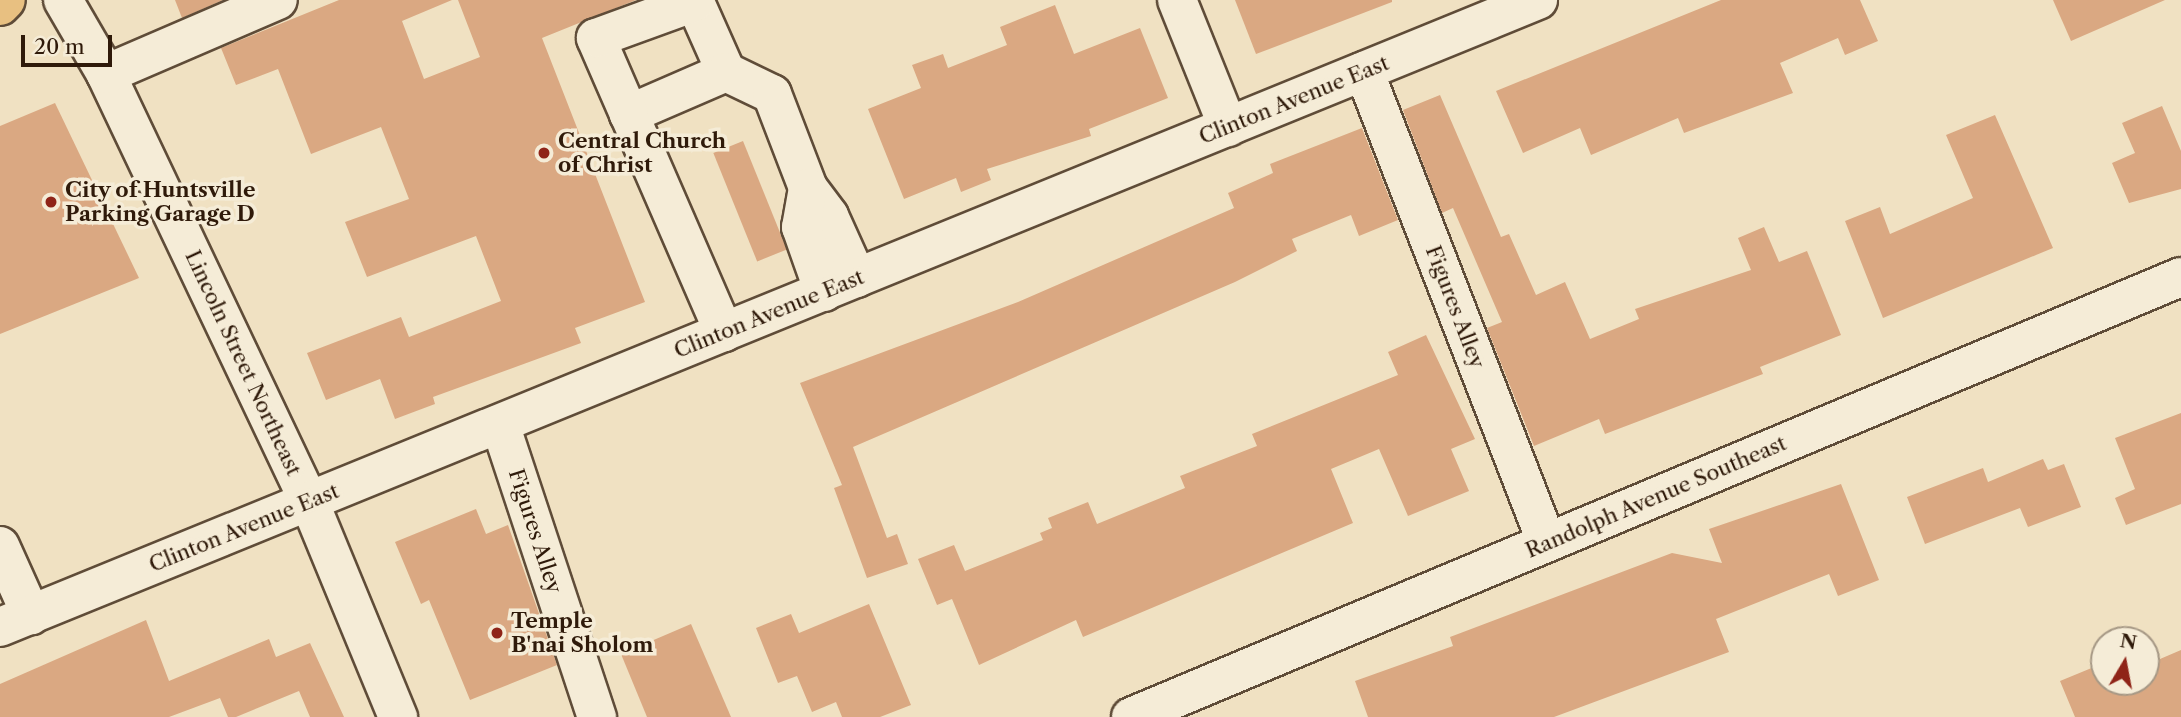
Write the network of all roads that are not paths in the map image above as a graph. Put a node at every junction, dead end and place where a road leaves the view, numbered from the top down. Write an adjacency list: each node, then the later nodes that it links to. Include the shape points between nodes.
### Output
1 (6, 0): 7 (main road)
2 (63, 0): 10 (street, Lincoln Street Northeast)
3 (278, 0): 10 (street)
4 (1177, 0): 12 (street)
5 (1538, 0): 8 (street, Clinton Avenue East)
6 (695, 1): 9 (street); 11 (street, via 596,38)
7 (0, 6)
8 (1364, 71): 12 (street, Clinton Avenue East); 18 (street, Figures Alley)
9 (726, 72): 11 (street); 14 (street, via 772,94 808,188 801,227)
10 (106, 74): 17 (street, Lincoln Street Northeast)
11 (629, 114): 15 (street)
12 (1228, 127): 14 (street, Clinton Avenue East)
13 (2181, 277): 18 (street, Randolph Avenue Southeast)
14 (840, 285): 15 (street, Clinton Avenue East)
15 (723, 332): 16 (street, Clinton Avenue East)
16 (500, 424): 17 (street, Clinton Avenue East); 22 (street, Figures Alley)
17 (309, 501): 20 (street, Clinton Avenue East); 21 (street, Lincoln Street Northeast)
18 (1547, 543): 23 (street, Randolph Avenue Southeast)
19 (0, 546): 20 (street)
20 (15, 621)
21 (398, 717)
22 (597, 717)
23 (1131, 717)

